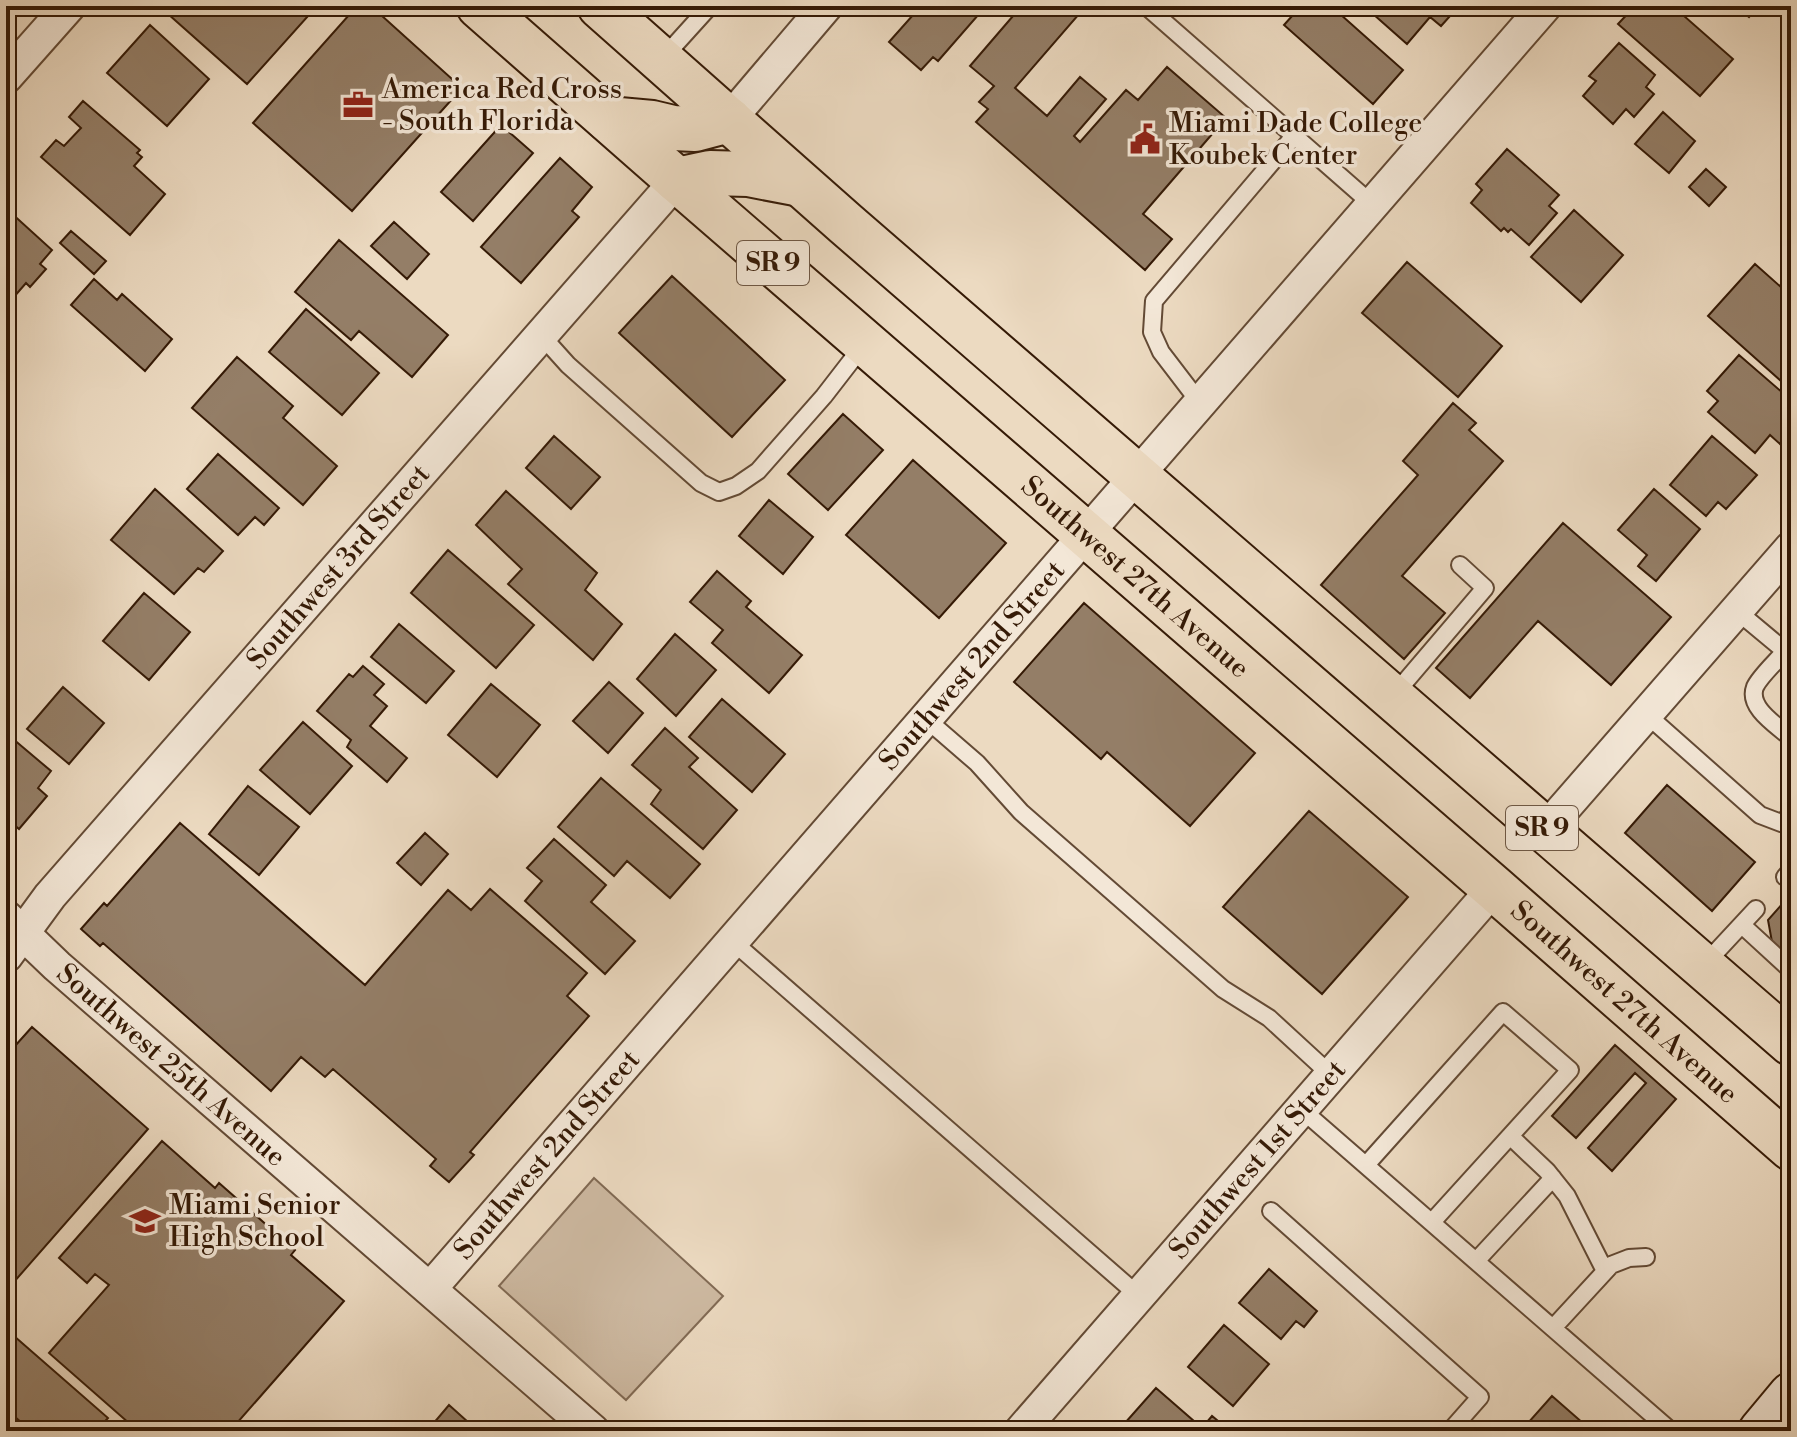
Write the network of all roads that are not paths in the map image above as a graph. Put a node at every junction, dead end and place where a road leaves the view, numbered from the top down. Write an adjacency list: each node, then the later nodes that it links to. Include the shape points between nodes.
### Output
1 (69, 6): 9 (street)
2 (479, 6): 10 (highway, Southwest 27th Avenue / SR 9)
3 (600, 6): 8 (highway, SR 9)
4 (710, 6): 8 (lane)
5 (826, 6): 11 (street)
6 (1146, 6): 12 (lane)
7 (1545, 6): 15 (street, Southwest 2nd Street)
8 (662, 59): 11 (highway, SR 9)
9 (6, 77)
10 (608, 119): 11 (highway, via 695,129); 13 (highway, Southwest 27th Avenue / SR 9)
11 (729, 120): 14 (highway, SR 9)
12 (1295, 135): 15 (lane); 18 (lane, via 1154,301 1152,332 1161,352)
13 (677, 180): 14 (highway, via 710,173 748,174); 16 (street, Southwest 3rd Street); 17 (highway, Southwest 27th Avenue / SR 9)
14 (800, 184): 19 (highway, SR 9)
15 (1373, 205): 18 (street, Southwest 2nd Street)
16 (541, 335): 17 (lane, via 701,483 719,492 758,471); 34 (street, Southwest 3rd Street)
17 (865, 343): 20 (highway, Southwest 27th Avenue / SR 9)
18 (1200, 403): 19 (street, Southwest 2nd Street)
19 (1135, 476): 20 (street, Southwest 2nd Street); 25 (highway, SR 9)
20 (1086, 533): 27 (street, Southwest 2nd Street); 31 (highway, Southwest 27th Avenue / SR 9)
21 (1791, 548): 23 (street)
22 (1460, 565): 25 (lane, via 1485,588)
23 (1737, 611): 24 (lane); 26 (street)
24 (1788, 654): 28 (lane, via 1755,686 1754,699)
25 (1392, 697): 30 (highway, SR 9)
26 (1646, 714): 29 (lane, via 1760,815 1781,823); 30 (street)
27 (925, 718): 35 (street, Southwest 2nd Street); 39 (lane, via 977,763 1021,812 1223,989 1269,1018)
28 (1791, 738)
29 (1791, 815)
30 (1545, 830): 36 (highway, SR 9)
31 (1494, 888): 39 (street, Southwest 1st Street); 42 (highway, Southwest 27th Avenue / SR 9)
32 (1756, 909): 33 (lane)
33 (1742, 925): 36 (lane); 37 (lane)
34 (12, 936): 50 (street, Southwest 25th Avenue, via 57,966)
35 (731, 940): 50 (street, Southwest 2nd Street); 51 (lane)
36 (1702, 967): 38 (highway, SR 9)
37 (1791, 970)
38 (1791, 1043)
39 (1331, 1075): 40 (street, Southwest 1st Street)
40 (1301, 1109): 43 (lane); 51 (street, Southwest 1st Street)
41 (1510, 1136): 43 (lane, via 1570,1070 1503,1012); 44 (lane); 46 (lane)
42 (1791, 1148)
43 (1366, 1165): 46 (lane)
44 (1553, 1178): 48 (lane); 49 (lane)
45 (1271, 1211): 56 (lane, via 1480,1397)
46 (1432, 1222): 48 (lane)
47 (1646, 1257): 49 (lane, via 1629,1258)
48 (1477, 1260): 52 (lane)
49 (1605, 1271): 52 (lane)
50 (430, 1289): 54 (street, Southwest 25th Avenue)
51 (1139, 1296): 55 (street, Southwest 1st Street)
52 (1553, 1328): 57 (lane)
53 (1790, 1398): 58 (main road)
54 (593, 1431)
55 (1021, 1431)
56 (1450, 1431)
57 (1671, 1431)
58 (1761, 1431)

